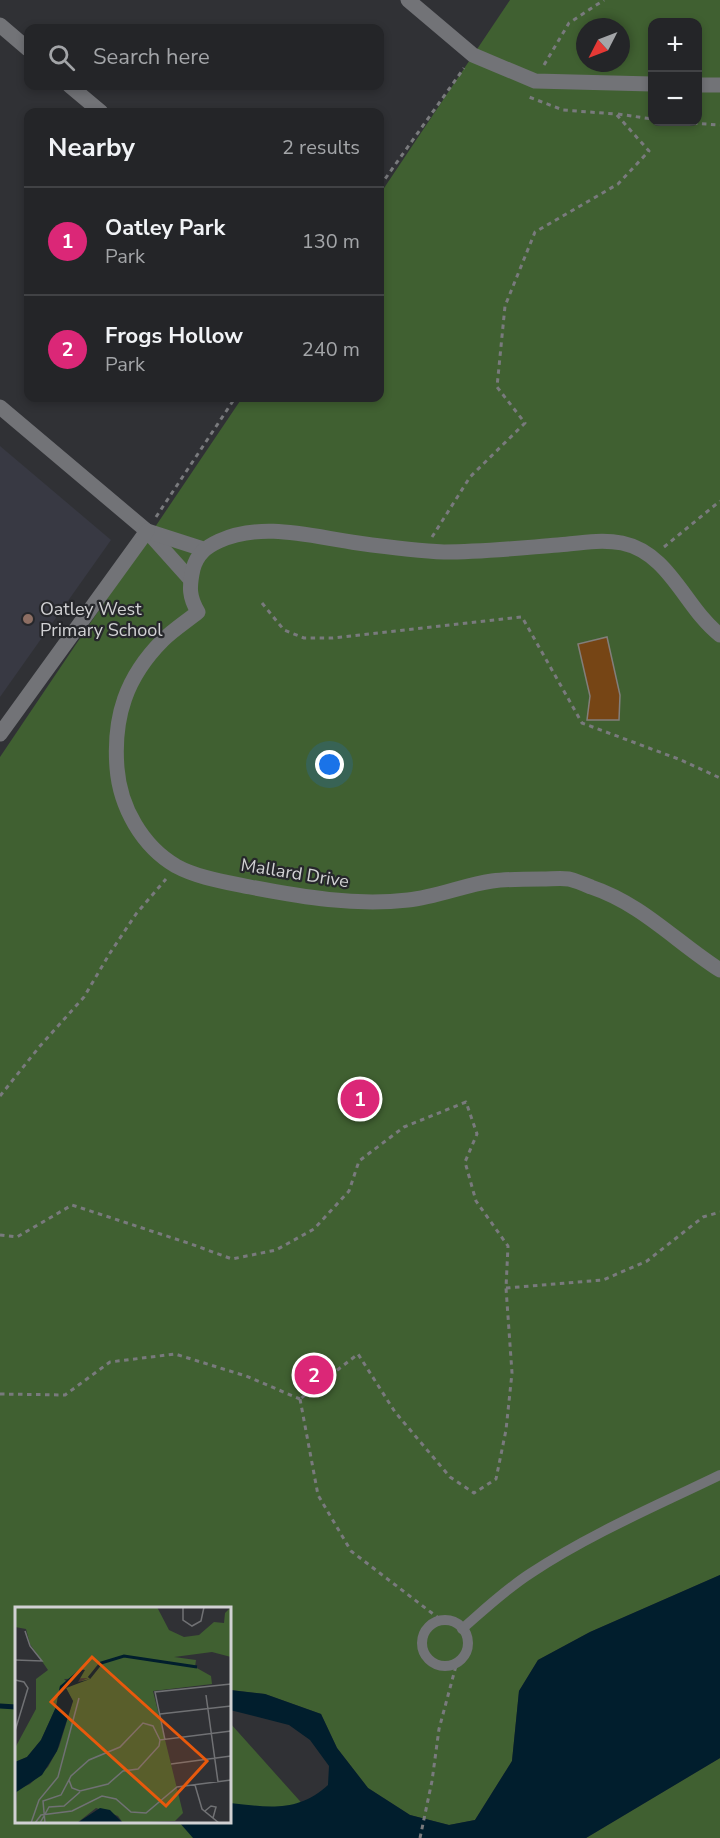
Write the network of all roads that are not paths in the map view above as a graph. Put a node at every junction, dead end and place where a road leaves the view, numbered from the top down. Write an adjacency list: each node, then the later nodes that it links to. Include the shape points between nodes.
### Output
1 (408, 0): 4 (street, via 473,55 535,81)
2 (0, 25): 3 (street)
3 (24, 46)
4 (648, 84)
5 (702, 85): 6 (street)
6 (720, 85)
7 (75, 90): 8 (street)
8 (96, 108)
9 (0, 407): 10 (street)
10 (147, 531): 11 (street); 12 (street); 14 (street)
11 (203, 549): 12 (street); 13 (street, via 248,531 423,551 606,542 631,546 651,557)
12 (190, 579): 15 (street, Mallard Drive, via 190,597 198,612 163,640 139,668 127,688 118,725 117,770 128,812 154,849 177,866 215,880 352,903 412,900 491,881 568,879 626,902)
13 (720, 635)
14 (0, 734)
15 (720, 970)
16 (720, 1475): 17 (lane, via 555,1558 508,1589)
17 (462, 1629): 17 (lane, via 453,1621 441,1620 428,1627 422,1647 429,1660 450,1665 457,1662 467,1647)

